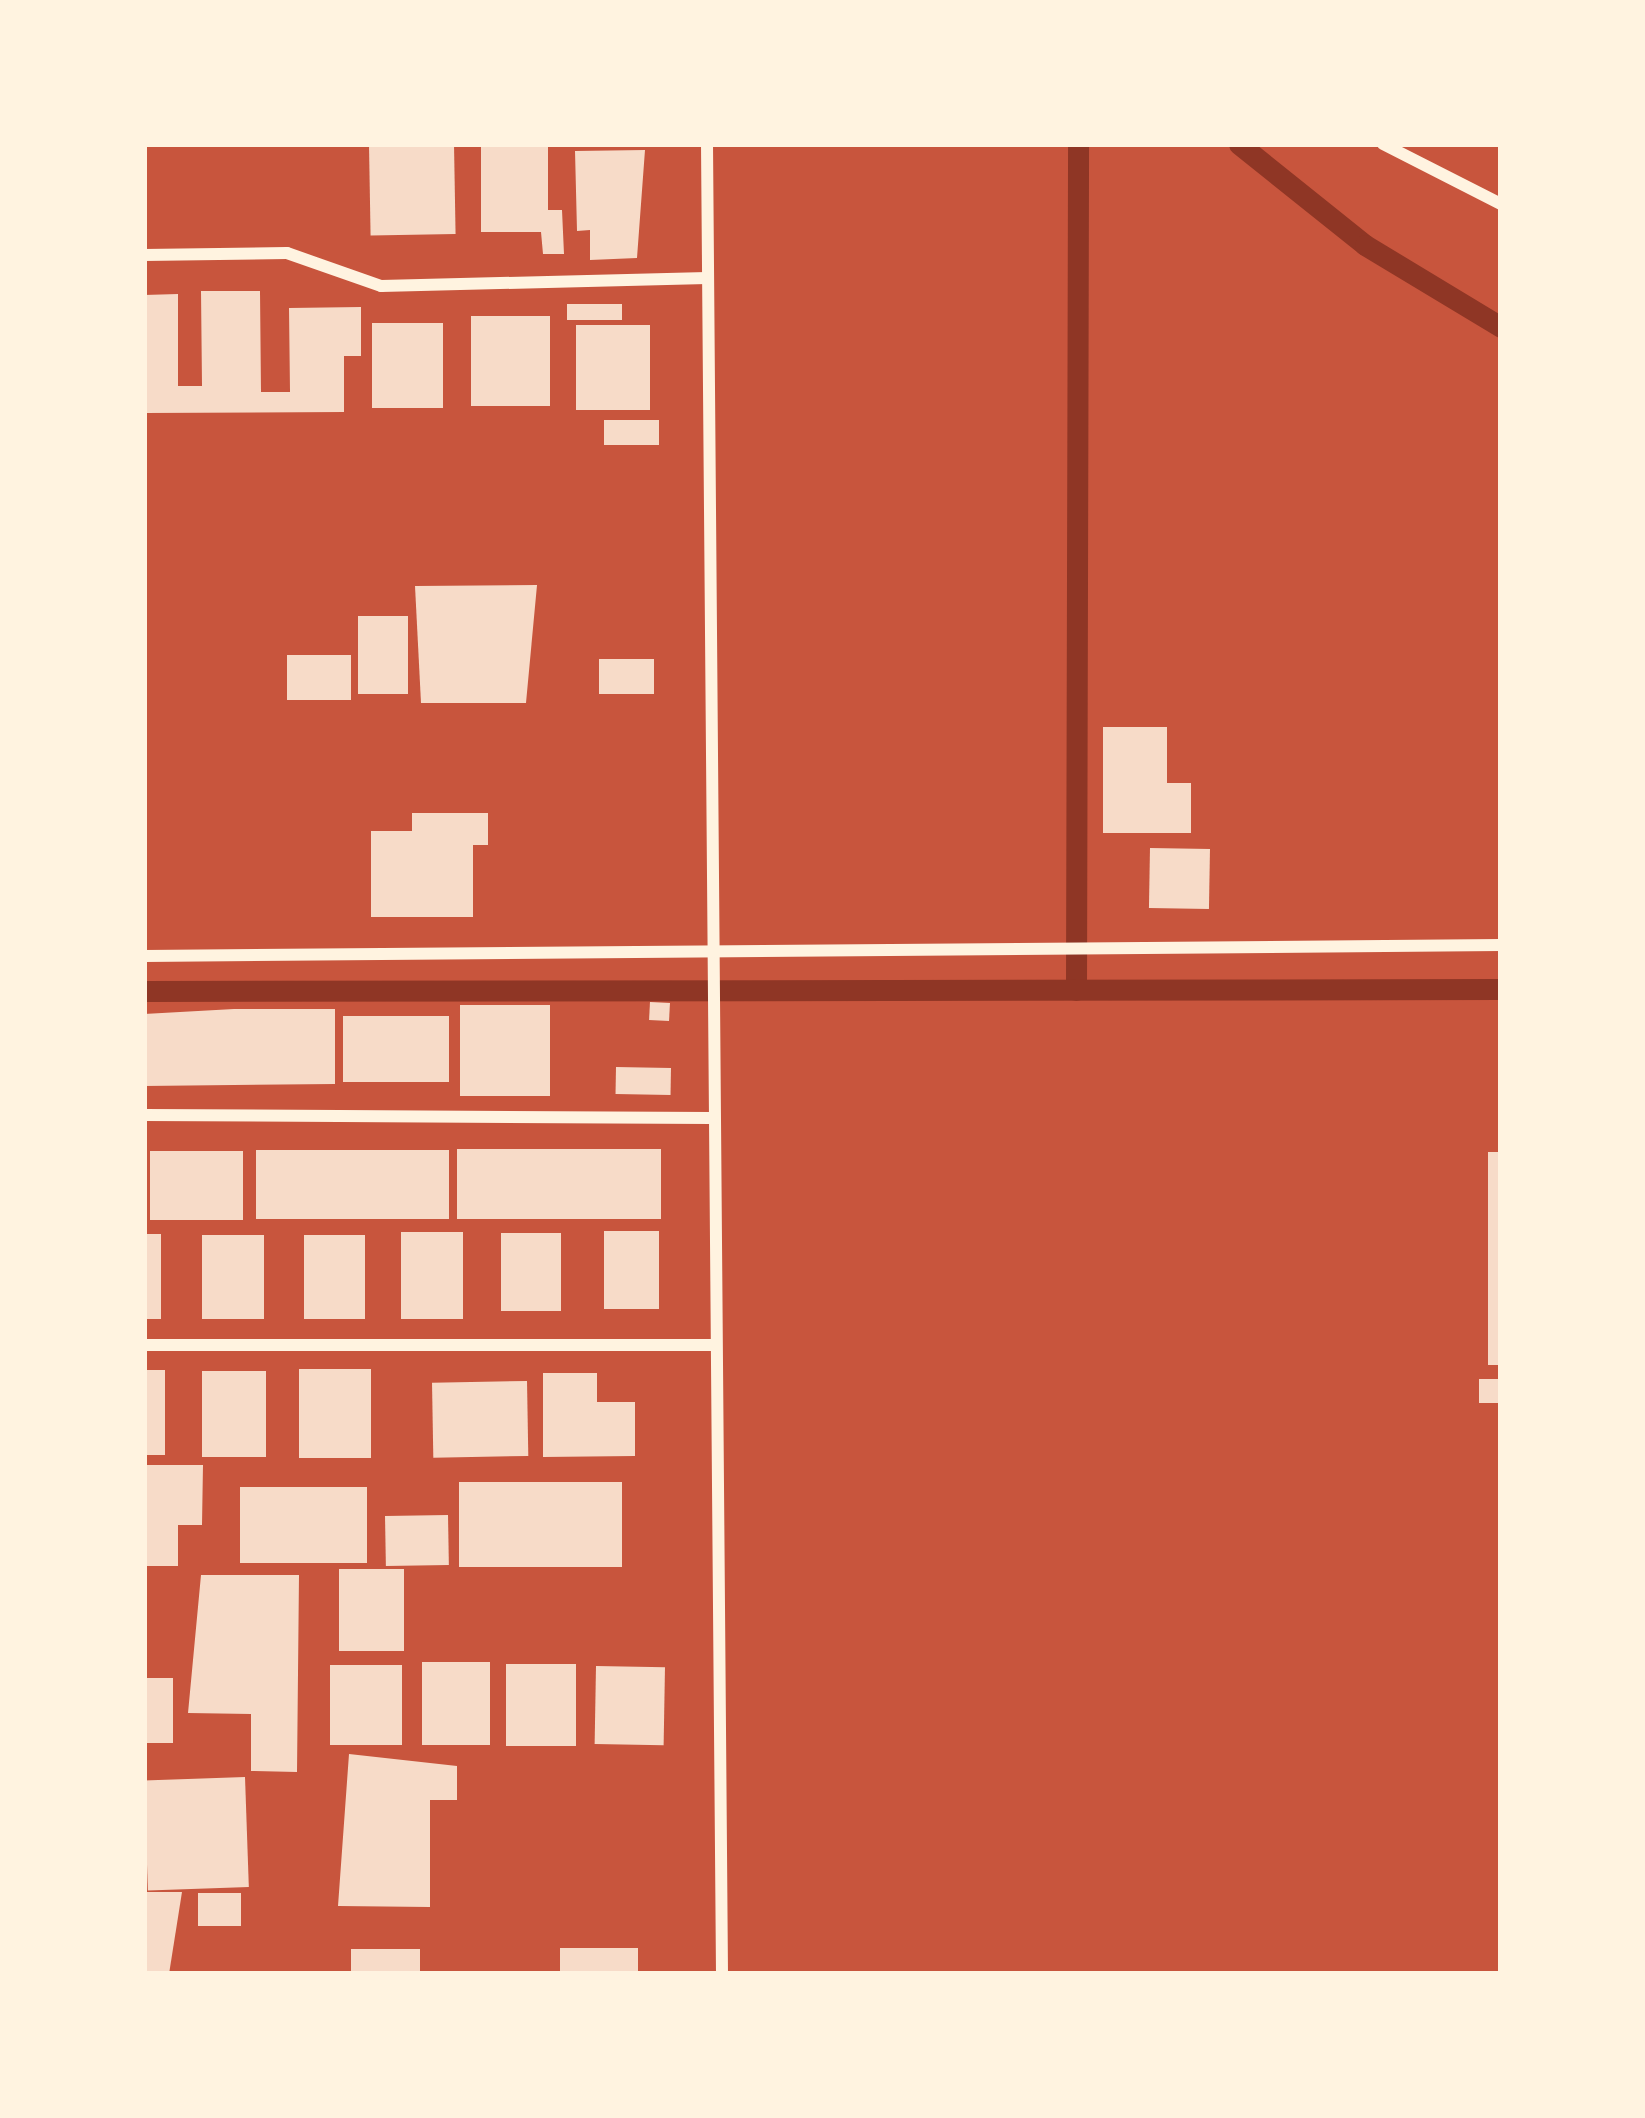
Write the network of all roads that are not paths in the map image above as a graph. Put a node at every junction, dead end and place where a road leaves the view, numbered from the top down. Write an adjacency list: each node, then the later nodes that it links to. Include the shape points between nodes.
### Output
1 (706, 144): 5 (street)
2 (1384, 144): 3 (street)
3 (1501, 204)
4 (144, 255): 5 (street, via 287,253 381,286)
5 (707, 278): 8 (street)
6 (1501, 945): 8 (street)
7 (144, 956): 8 (street)
8 (710, 956): 10 (street)
9 (144, 1115): 10 (street)
10 (712, 1118): 12 (street)
11 (144, 1345): 12 (street)
12 (715, 1345): 13 (street)
13 (722, 1974)

